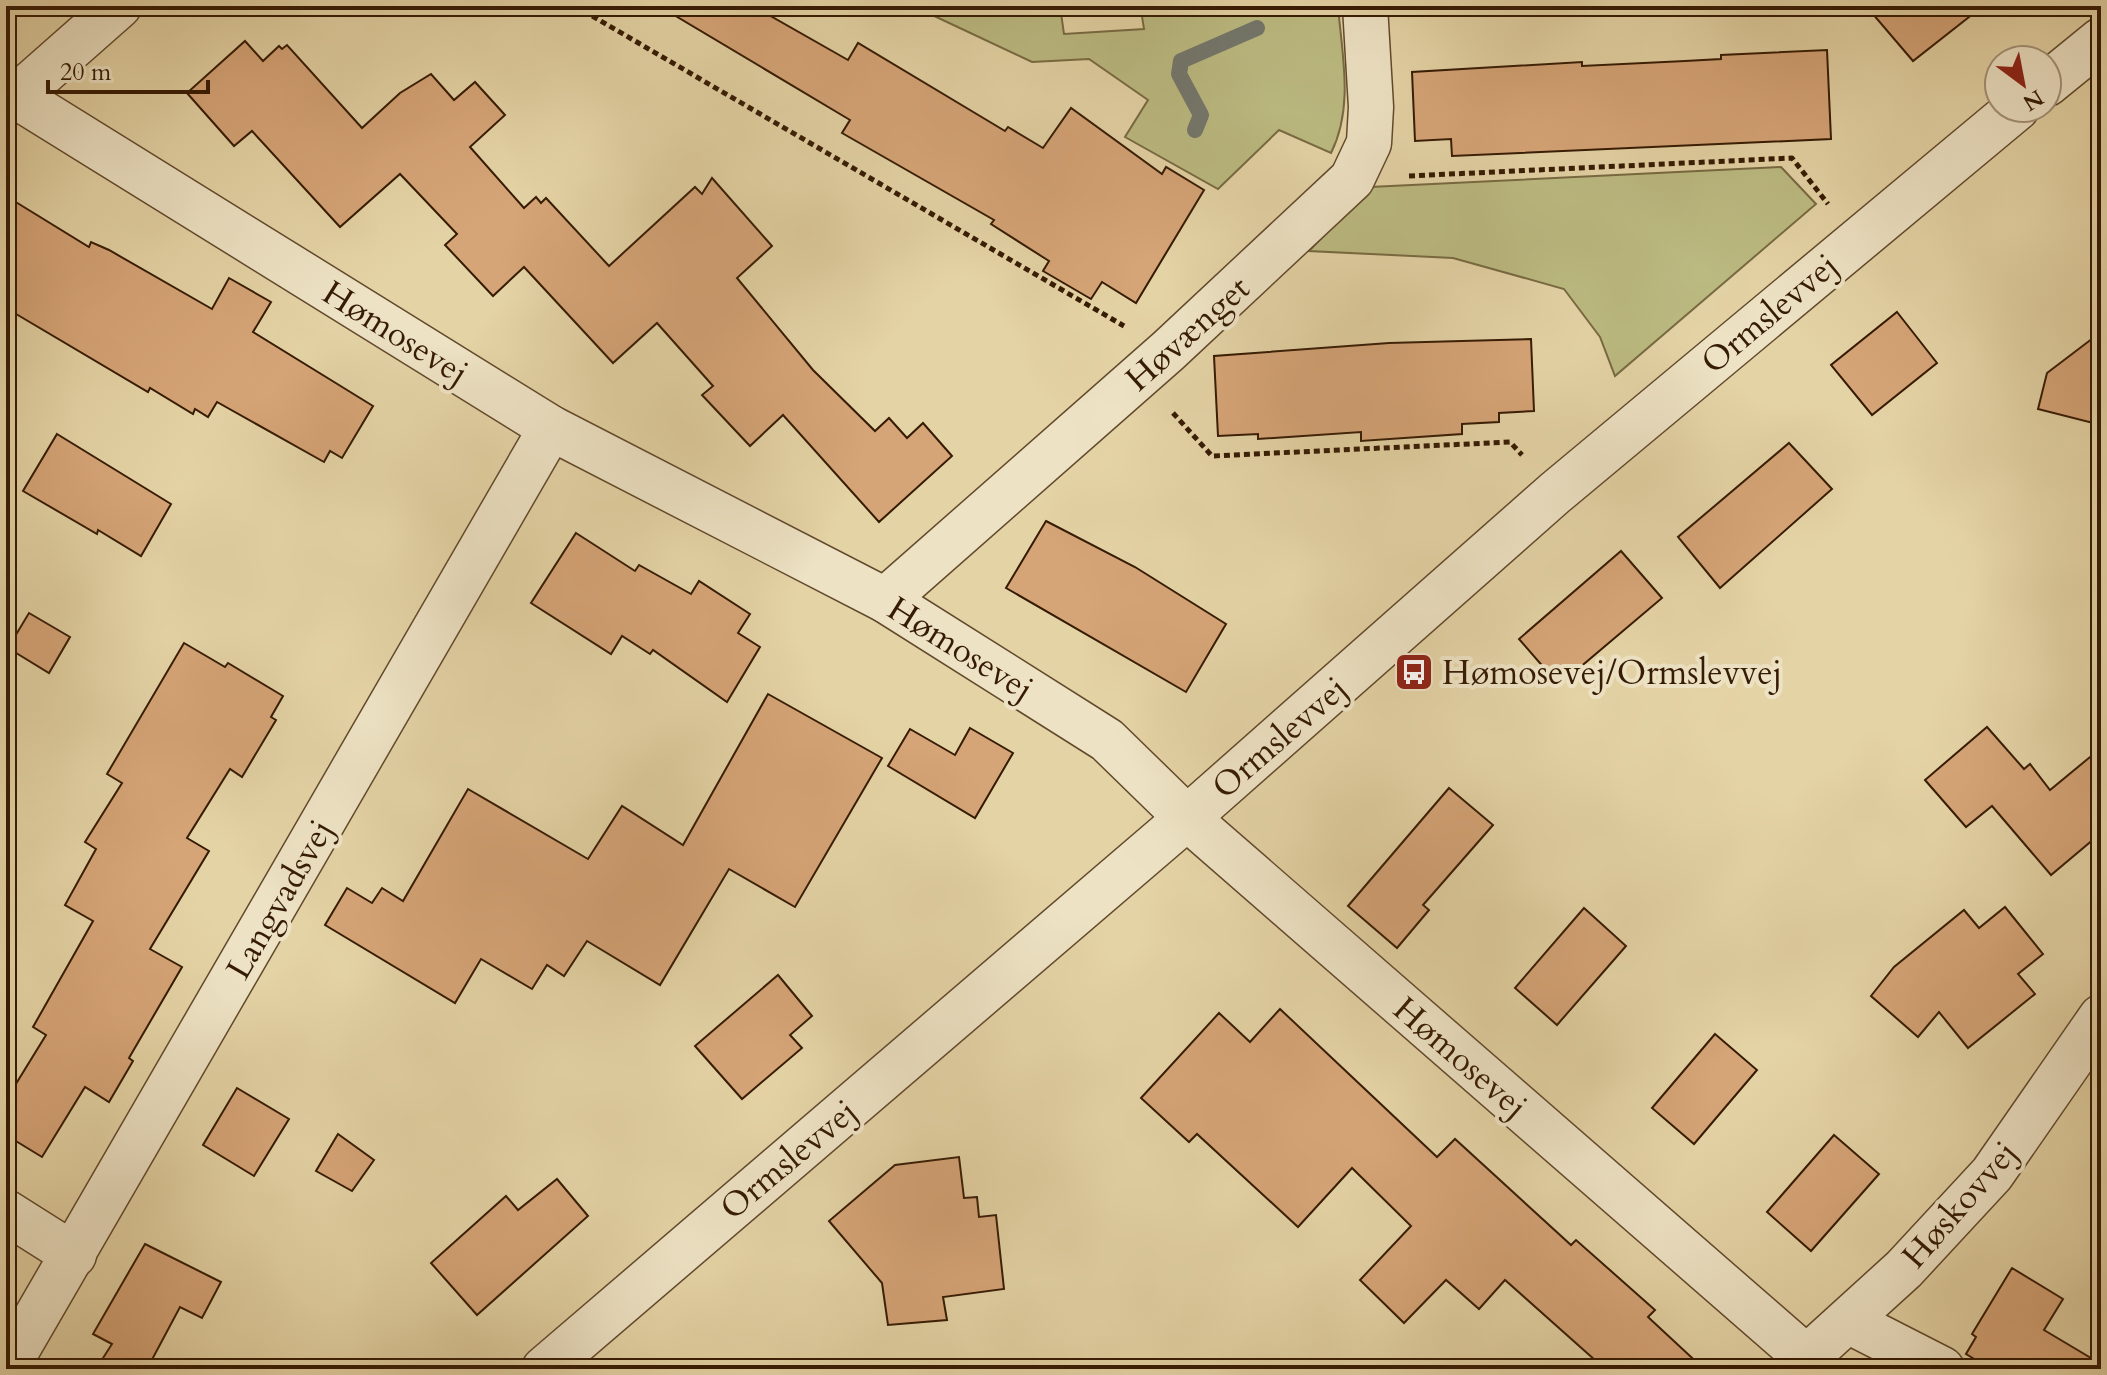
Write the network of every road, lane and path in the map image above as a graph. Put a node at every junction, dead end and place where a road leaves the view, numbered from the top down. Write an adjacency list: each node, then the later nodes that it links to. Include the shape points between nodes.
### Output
1 (119, 6): 6 (street)
2 (575, 6): 10 (path)
3 (1365, 6): 8 (street, Høvænget, via 1369,143)
4 (2101, 40): 5 (street)
5 (2063, 71)
6 (12, 93): 11 (street, Hømosevej)
7 (1997, 124): 9 (street, Ormslevvej)
8 (1352, 179): 9 (path, via 1792,158); 10 (street, Høvænget)
9 (1855, 240): 12 (street, Ormslevvej)
10 (1154, 364): 12 (path, via 1212,456 1510,442); 13 (street, Høvænget)
11 (551, 428): 13 (street, Hømosevej); 17 (street, Langvadsvej)
12 (1555, 493): 14 (street, Ormslevvej)
13 (885, 600): 14 (street, Hømosevej, via 1107,740)
14 (1187, 818): 19 (street, Hømosevej); 21 (street, Ormslevvej)
15 (2101, 1017): 18 (street, Høskovvej, via 1992,1174)
16 (6, 1212): 17 (street)
17 (74, 1255): 20 (street, Langvadsvej)
18 (1848, 1321): 19 (street, Høskovvej); 22 (street)
19 (1800, 1363)
20 (6, 1369)
21 (544, 1369)
22 (1942, 1369)

